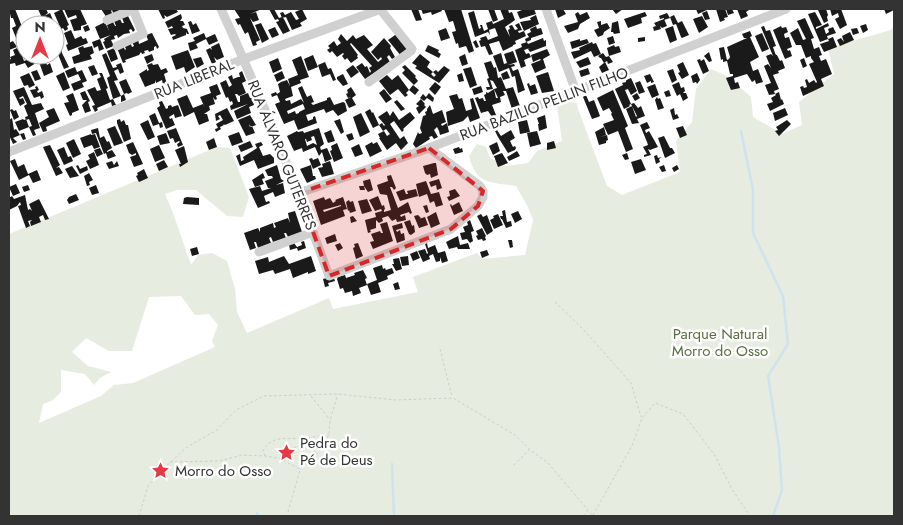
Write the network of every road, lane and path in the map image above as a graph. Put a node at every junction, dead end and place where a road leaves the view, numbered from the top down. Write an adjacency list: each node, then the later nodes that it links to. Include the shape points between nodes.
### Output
1 (134, 9): 7 (street); 8 (street, via 144,34)
2 (221, 9): 9 (street, RUA ÁLVARO GUTERRES)
3 (380, 9): 6 (street, RUA LIBERAL); 10 (street, via 412,49)
4 (546, 9): 11 (street)
5 (786, 9): 11 (street, RUA BAZILIO PELLIN FILHO)
6 (356, 13): 9 (street, RUA LIBERAL)
7 (107, 20)
8 (117, 46)
9 (244, 59): 13 (street, RUA LIBERAL); 14 (street, RUA ÁLVARO GUTERRES)
10 (369, 82)
11 (576, 92): 12 (street, RUA BAZILIO PELLIN FILHO)
12 (429, 148): 14 (street, RUA BAZILIO PELLIN FILHO); 15 (street, RUA ÁLVARO GUTERRES, via 484,191 478,206 451,229 329,276)
13 (9, 152)
14 (300, 193): 15 (street, RUA ÁLVARO GUTERRES)
15 (313, 232): 16 (street)
16 (259, 252)
17 (556, 302): 22 (path, via 631,383)
18 (440, 349): 21 (path)
19 (338, 394): 20 (path); 21 (path, via 396,400); 23 (path)
20 (310, 395): 23 (path); 29 (path, via 264,396 236,410 218,430 187,447)
21 (453, 398): 27 (path, via 515,435)
22 (642, 418): 36 (path, via 632,446); 37 (path, via 655,403 683,414 714,454)
23 (330, 420): 24 (path)
24 (329, 434): 25 (path); 31 (path, via 317,454)
25 (308, 438): 26 (path); 28 (path, via 280,438 267,444 263,451)
26 (294, 448)
27 (529, 449): 30 (path); 32 (path, via 548,463)
28 (265, 456): 29 (path); 31 (path, via 278,458)
29 (170, 462): 34 (path, via 148,486)
30 (514, 465)
31 (300, 470): 33 (path)
32 (587, 511): 35 (path); 36 (path)
33 (288, 512)
34 (139, 516)
35 (583, 516)
36 (593, 516)
37 (750, 516)

